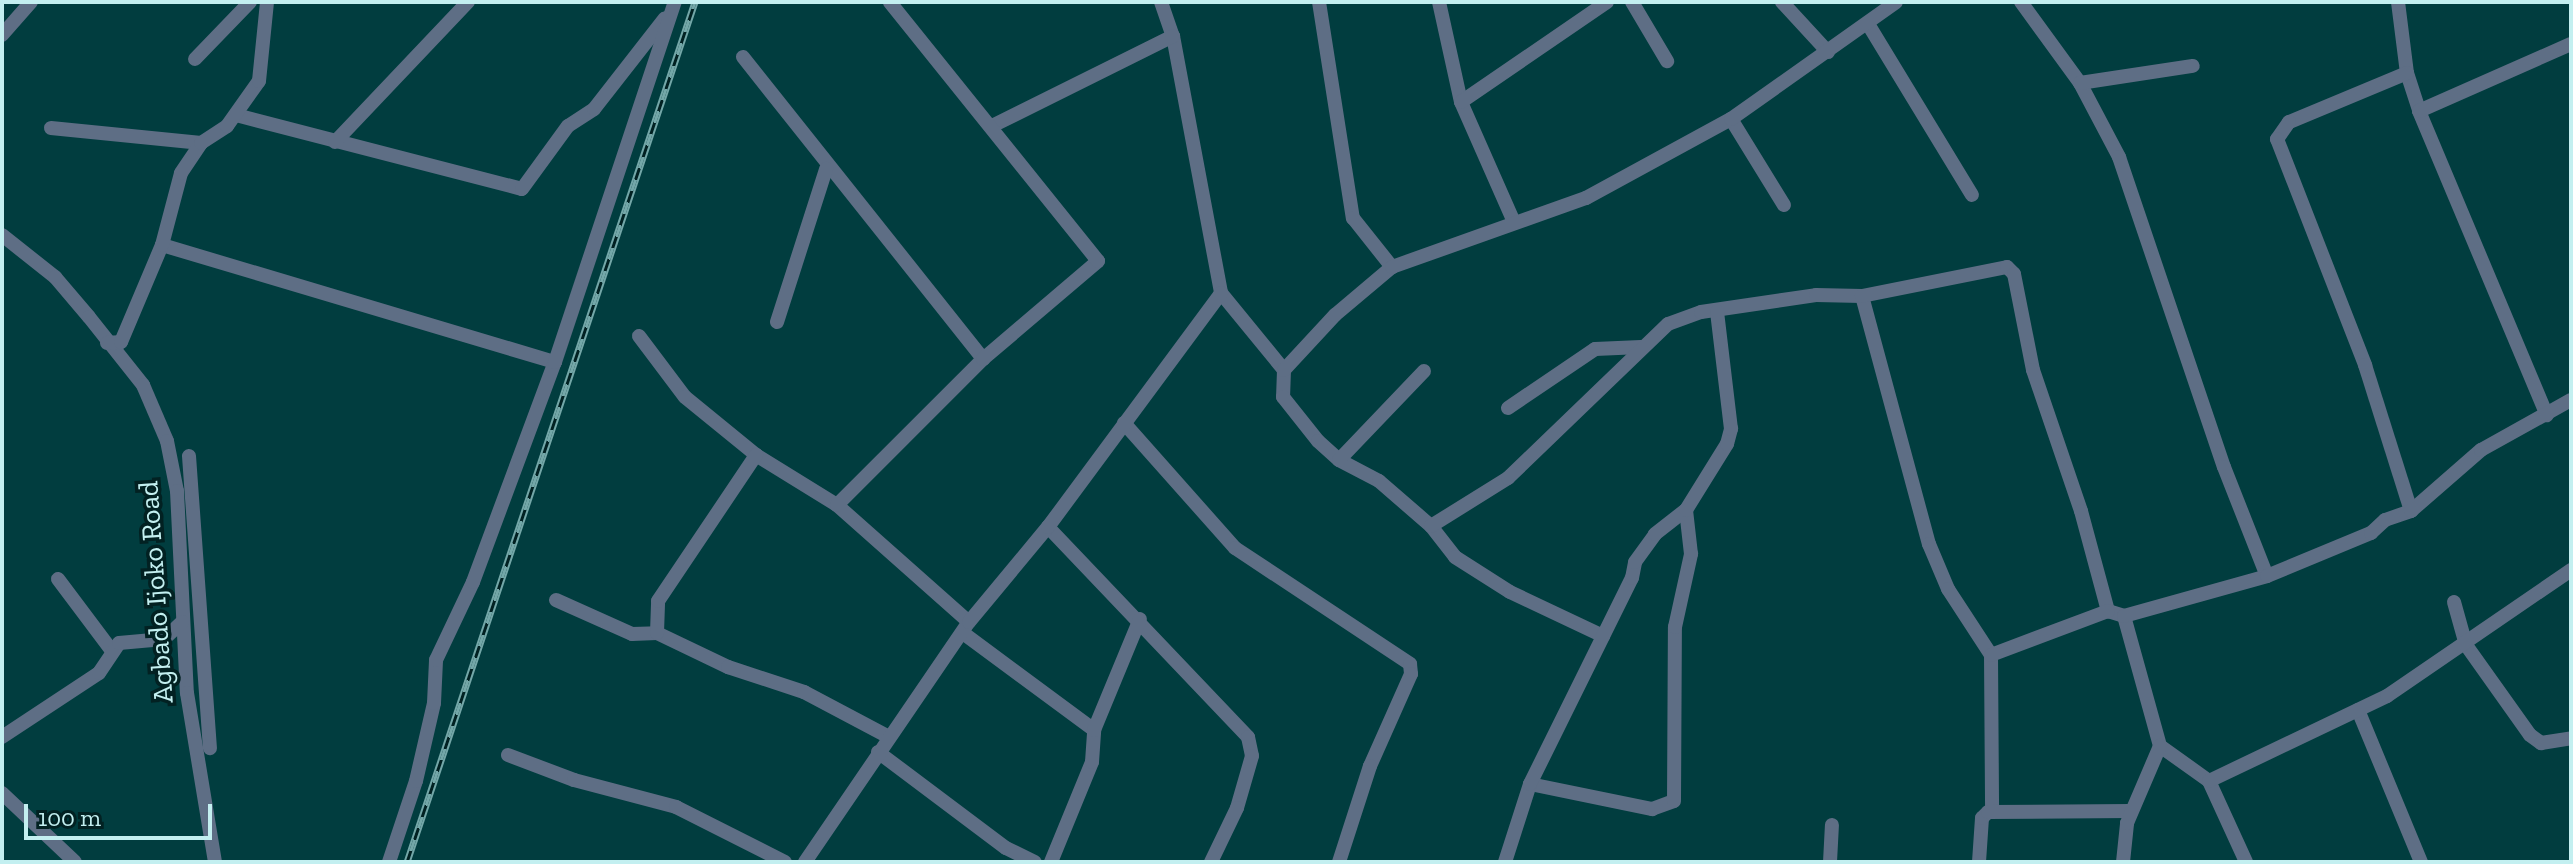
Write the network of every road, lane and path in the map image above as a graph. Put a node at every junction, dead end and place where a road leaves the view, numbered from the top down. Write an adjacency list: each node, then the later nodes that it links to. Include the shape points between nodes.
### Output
1 (31, 2): 17 (street)
2 (250, 2): 22 (street)
3 (267, 2): 30 (street, via 264,65)
4 (468, 2): 34 (street)
5 (890, 2): 32 (street)
6 (1161, 2): 18 (street)
7 (1319, 2): 42 (street, via 1353,218)
8 (1439, 2): 28 (street)
9 (1607, 2): 28 (street)
10 (1632, 2): 23 (street)
11 (1782, 2): 20 (street)
12 (1896, 2): 16 (street)
13 (2021, 2): 27 (street)
14 (2398, 2): 26 (street)
15 (674, 6): 34 (street, via 594,109 568,126 522,189); 51 (street)
16 (1868, 24): 20 (street); 37 (street)
17 (2, 35)
18 (1173, 36): 32 (street); 43 (street)
19 (2568, 45): 24 (street); 29 (street)
20 (1828, 52): 31 (street)
21 (743, 57): 36 (street)
22 (195, 59)
23 (1667, 61)
24 (2571, 62)
25 (2193, 66): 27 (street)
26 (2407, 73): 29 (street); 63 (street, via 2289,122 2277,139 2365,365)
27 (2080, 83): 67 (street, via 2119,157 2224,467)
28 (1461, 102): 39 (street)
29 (2419, 111): 56 (street)
30 (236, 115): 34 (street); 35 (street)
31 (1731, 119): 38 (street); 39 (street, via 1586,198)
32 (994, 125): 50 (street, via 1098,261)
33 (51, 128): 35 (street)
34 (335, 142)
35 (201, 143): 41 (street, via 169,205)
36 (826, 169): 46 (street); 50 (street)
37 (1972, 195)
38 (1784, 205)
39 (1513, 220): 42 (street)
40 (5, 242): 48 (street, Agbado Ijoko Road, via 55,277)
41 (162, 245): 48 (street, via 121,342); 51 (street)
42 (1392, 267): 52 (street, via 1335,315)
43 (1221, 293): 52 (street); 57 (street)
44 (1862, 296): 45 (street, via 1816,295); 71 (street, via 1999,265 2014,274 2033,370); 80 (street, via 1929,544 1948,589)
45 (1717, 312): 49 (street, via 1668,324); 62 (street, via 1731,429)
46 (777, 322)
47 (639, 336): 58 (street, via 685,397)
48 (107, 343): 74 (street, Agbado Ijoko Road, via 143,385 167,441 177,491)
49 (1641, 347): 55 (street, via 1595,349); 64 (street, via 1508,478)
50 (983, 359): 61 (street)
51 (555, 362): 98 (street, via 473,582 436,660 434,703 416,781)
52 (1284, 370): 60 (street, via 1283,397)
53 (1424, 371): 60 (street)
54 (2571, 400): 56 (street)
55 (1508, 408)
56 (2547, 415): 63 (street, via 2481,450)
57 (1124, 423): 65 (street); 104 (street, via 1235,548 1410,664 1411,674 1370,766)
58 (756, 455): 61 (street); 76 (street, via 658,601)
59 (189, 456): 87 (street)
60 (1339, 460): 64 (street, via 1379,481)
61 (837, 505): 75 (street)
62 (1686, 510): 77 (street, via 1655,534 1635,562); 91 (street, via 1691,554 1675,627 1674,801 1652,809)
63 (2411, 511): 67 (street)
64 (1431, 526): 77 (street, via 1455,557 1495,584)
65 (1048, 527): 73 (street); 75 (street)
66 (2571, 570): 78 (street)
67 (2267, 576): 72 (street)
68 (58, 579): 79 (street)
69 (556, 600): 76 (street, via 632,634)
70 (2454, 602): 78 (street)
71 (2108, 611): 72 (street); 80 (street)
72 (2124, 616): 86 (street)
73 (1140, 619): 82 (street); 103 (street, via 1252,746 1237,808)
74 (182, 622): 79 (street, via 164,639 130,639); 97 (street, Agbado Ijoko Road, via 187,693)
75 (966, 627): 82 (street); 83 (street)
76 (657, 633): 83 (street, via 728,667 804,692)
77 (1603, 636): 91 (street)
78 (2466, 645): 81 (street); 85 (street, via 2530,735 2541,743)
79 (112, 651): 84 (street, via 99,673)
80 (1991, 655): 93 (street)
81 (2358, 710): 90 (street); 110 (street)
82 (1094, 730): 102 (street, via 1092,762)
83 (887, 736): 88 (street)
84 (2, 737)
85 (2571, 738)
86 (2160, 746): 90 (street); 94 (street)
87 (210, 748)
88 (878, 752): 100 (street); 101 (street, via 1006,848)
89 (508, 755): 99 (street, via 574,780 676,807)
90 (2209, 781): 109 (street)
91 (1530, 784): 105 (street)
92 (2, 793): 96 (street)
93 (1992, 811): 94 (street); 107 (street, via 1982,818)
94 (2131, 811): 108 (street)
95 (1832, 825): 106 (street)
96 (65, 859)
97 (215, 862)
98 (389, 862)
99 (785, 862)
100 (805, 862)
101 (1035, 862)
102 (1051, 862)
103 (1211, 862)
104 (1339, 862)
105 (1505, 862)
106 (1830, 862)
107 (1979, 862)
108 (2123, 862)
109 (2246, 862)
110 (2421, 862)

